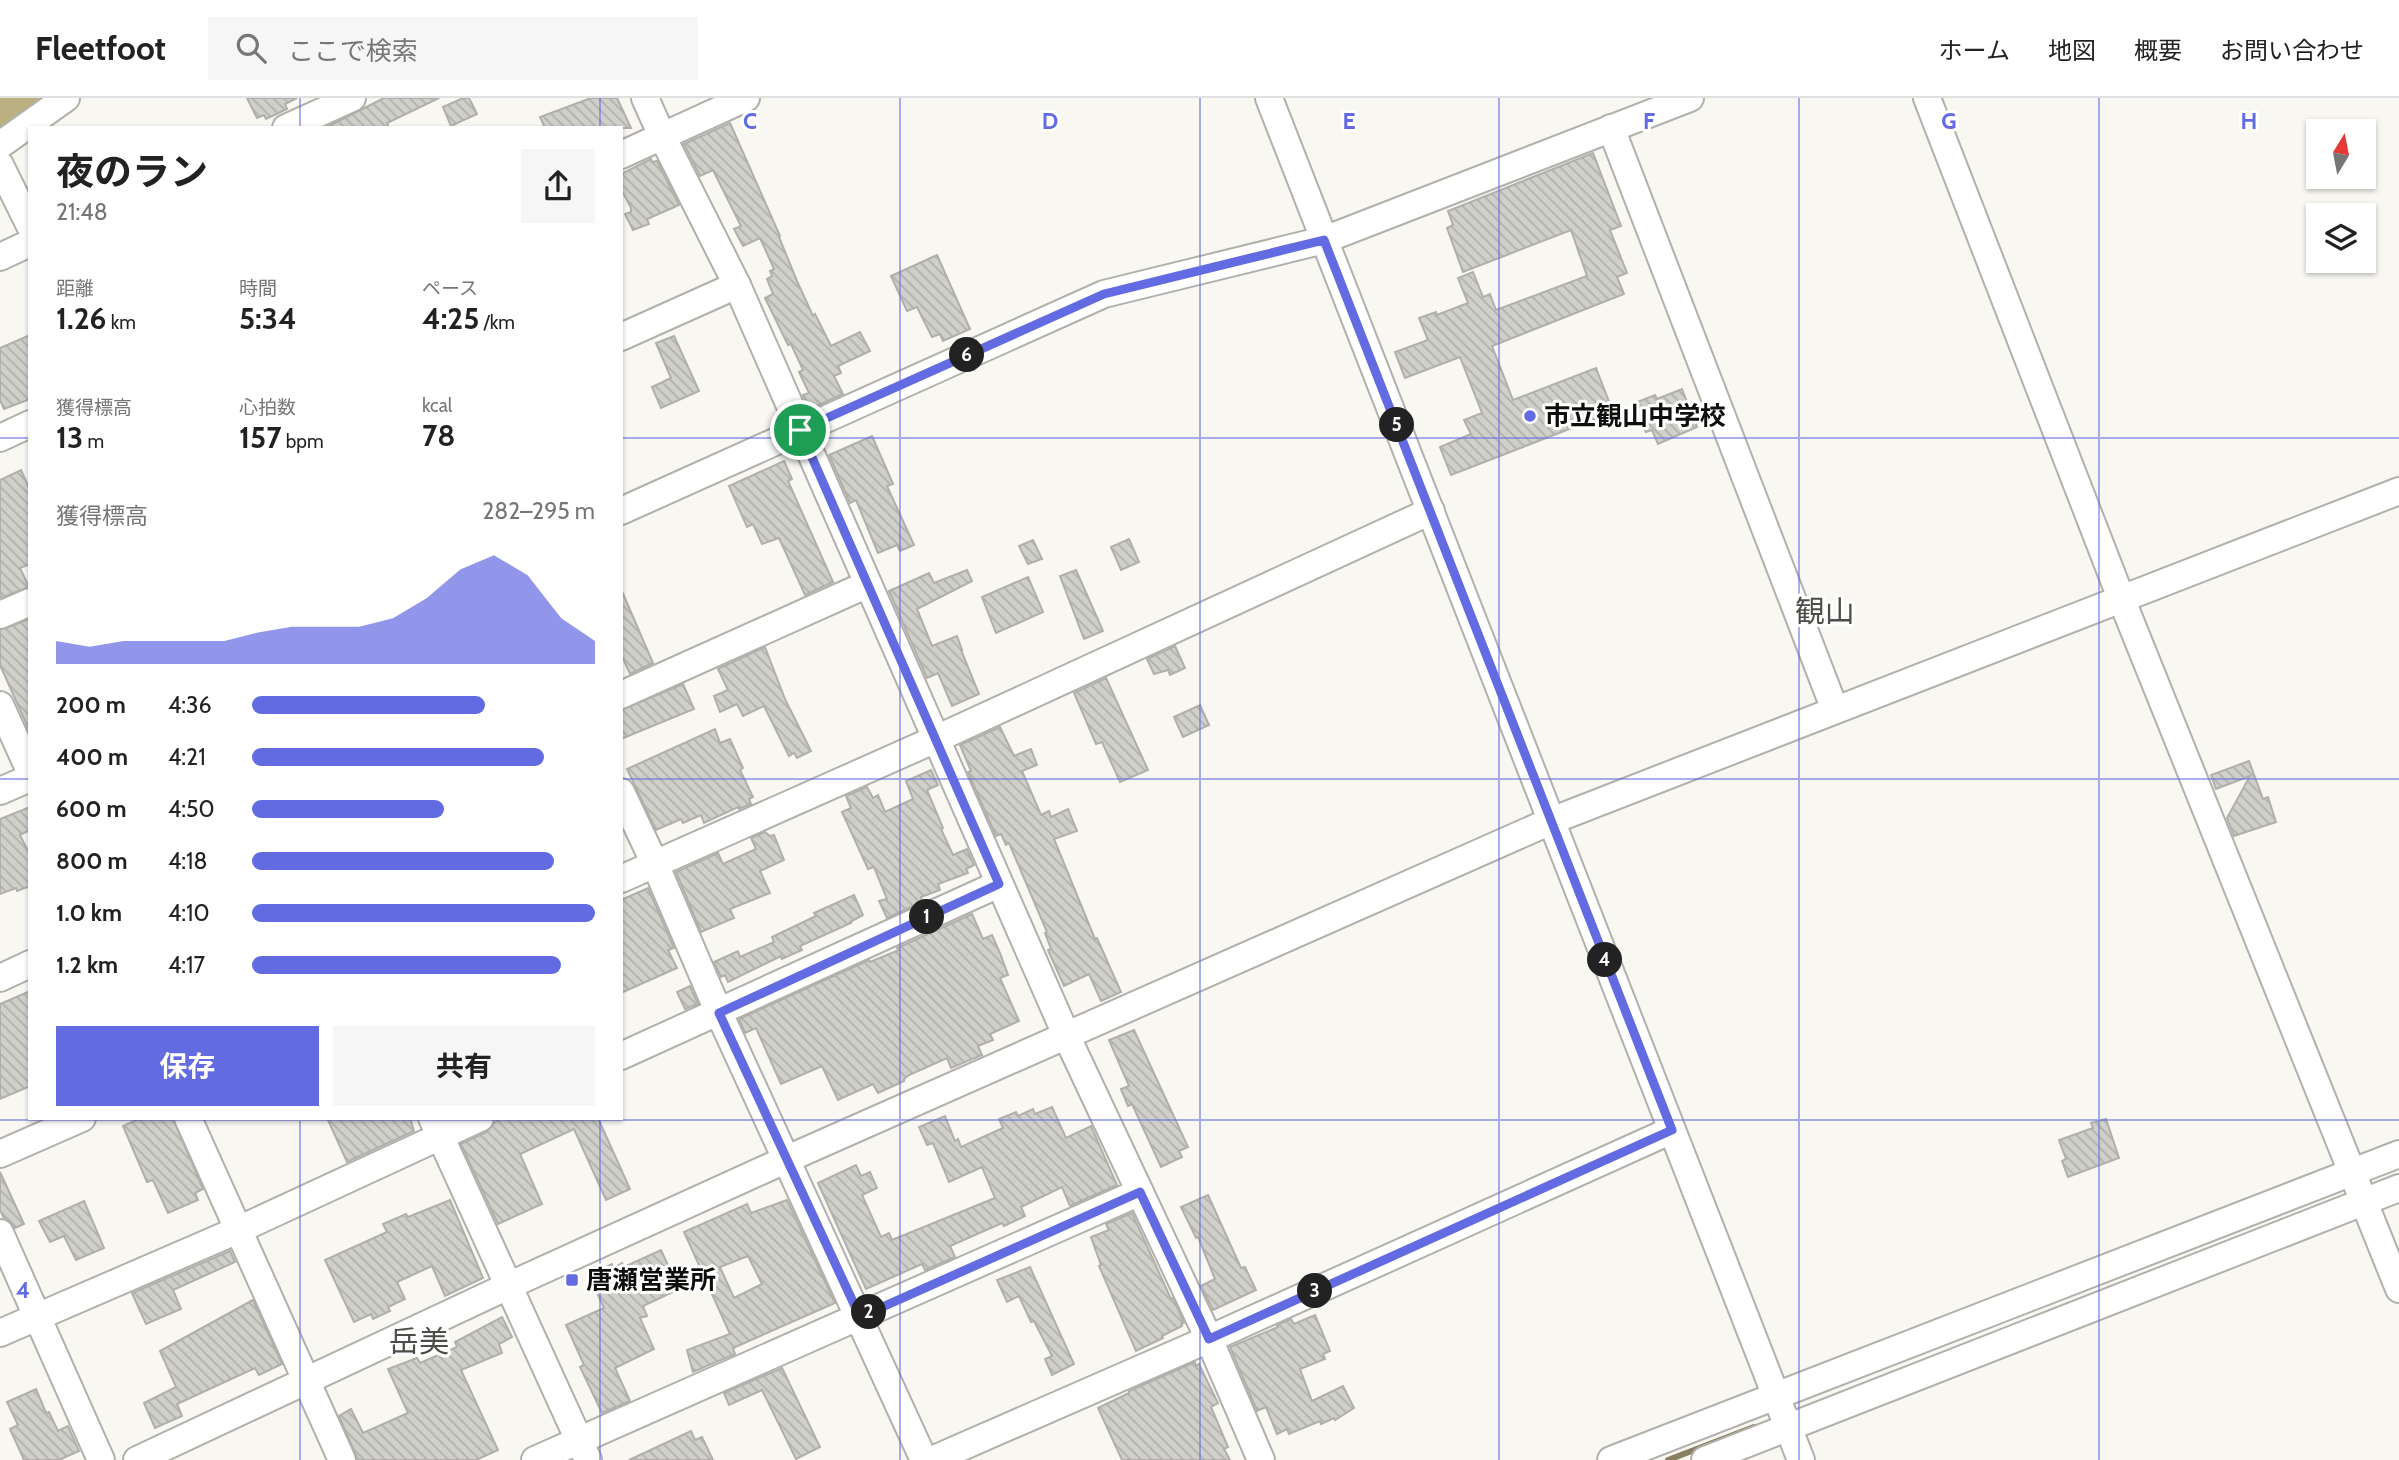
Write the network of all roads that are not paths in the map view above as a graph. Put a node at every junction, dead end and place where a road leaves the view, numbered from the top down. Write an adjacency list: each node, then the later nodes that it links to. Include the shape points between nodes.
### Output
1 (66, 98): 12 (street)
2 (352, 98): 8 (street)
3 (645, 98): 11 (street)
4 (746, 98): 11 (street)
5 (1269, 98): 16 (street)
6 (1690, 98): 10 (street)
7 (1927, 98): 28 (street)
8 (311, 114): 9 (street)
9 (290, 126)
10 (1611, 128): 16 (street); 33 (street)
11 (662, 136): 13 (street); 19 (street)
12 (0, 145)
13 (623, 154)
14 (0, 165): 15 (street)
15 (28, 222)
16 (1324, 240): 22 (street, via 1104,294); 26 (street)
17 (28, 244): 18 (street)
18 (0, 257)
19 (737, 285): 20 (street); 22 (street)
20 (623, 336)
21 (28, 425): 23 (street)
22 (800, 430): 25 (street); 27 (street)
23 (0, 438)
24 (2399, 491): 28 (street)
25 (623, 510)
26 (1431, 511): 34 (street); 39 (street)
27 (868, 584): 31 (street); 34 (street)
28 (2122, 598): 33 (street); 56 (street)
29 (28, 603): 30 (street)
30 (0, 615)
31 (623, 694)
32 (0, 705): 35 (street)
33 (1835, 710): 39 (street)
34 (936, 739): 40 (street); 42 (street)
35 (28, 767)
36 (28, 779): 37 (street)
37 (0, 791)
38 (623, 796): 40 (street)
39 (1551, 821): 46 (street); 52 (street)
40 (655, 864): 41 (street); 45 (street)
41 (623, 879)
42 (999, 884): 45 (street); 46 (street)
43 (28, 965): 44 (street)
44 (0, 978)
45 (719, 1013): 47 (street); 55 (street)
46 (1067, 1037): 55 (street); 58 (street)
47 (623, 1055)
48 (77, 1120): 53 (street)
49 (189, 1120): 60 (street)
50 (470, 1120): 51 (street)
51 (436, 1127): 60 (street); 62 (street)
52 (1672, 1130): 67 (street); 69 (street)
53 (0, 1154)
54 (2399, 1154): 56 (street)
55 (785, 1160): 62 (street); 65 (street)
56 (2353, 1172): 59 (street); 69 (street)
57 (2399, 1188): 59 (street)
58 (1140, 1192): 65 (street); 67 (street)
59 (2364, 1201): 63 (street); 70 (street)
60 (238, 1230): 64 (street); 68 (street)
61 (0, 1233): 64 (street)
62 (508, 1286): 68 (street); 71 (street)
63 (2399, 1289)
64 (37, 1316): 66 (street); 72 (street)
65 (860, 1317): 71 (street); 76 (street)
66 (0, 1333)
67 (1209, 1339): 77 (street); 78 (street)
68 (307, 1381): 73 (street); 74 (street)
69 (1775, 1395): 70 (street); 79 (street)
70 (1787, 1426): 80 (street); 81 (street)
71 (584, 1450): 75 (street)
72 (102, 1460)
73 (138, 1460)
74 (342, 1460)
75 (535, 1460)
76 (924, 1460)
77 (932, 1460)
78 (1261, 1460)
79 (1611, 1460)
80 (1705, 1460)
81 (1801, 1460)

